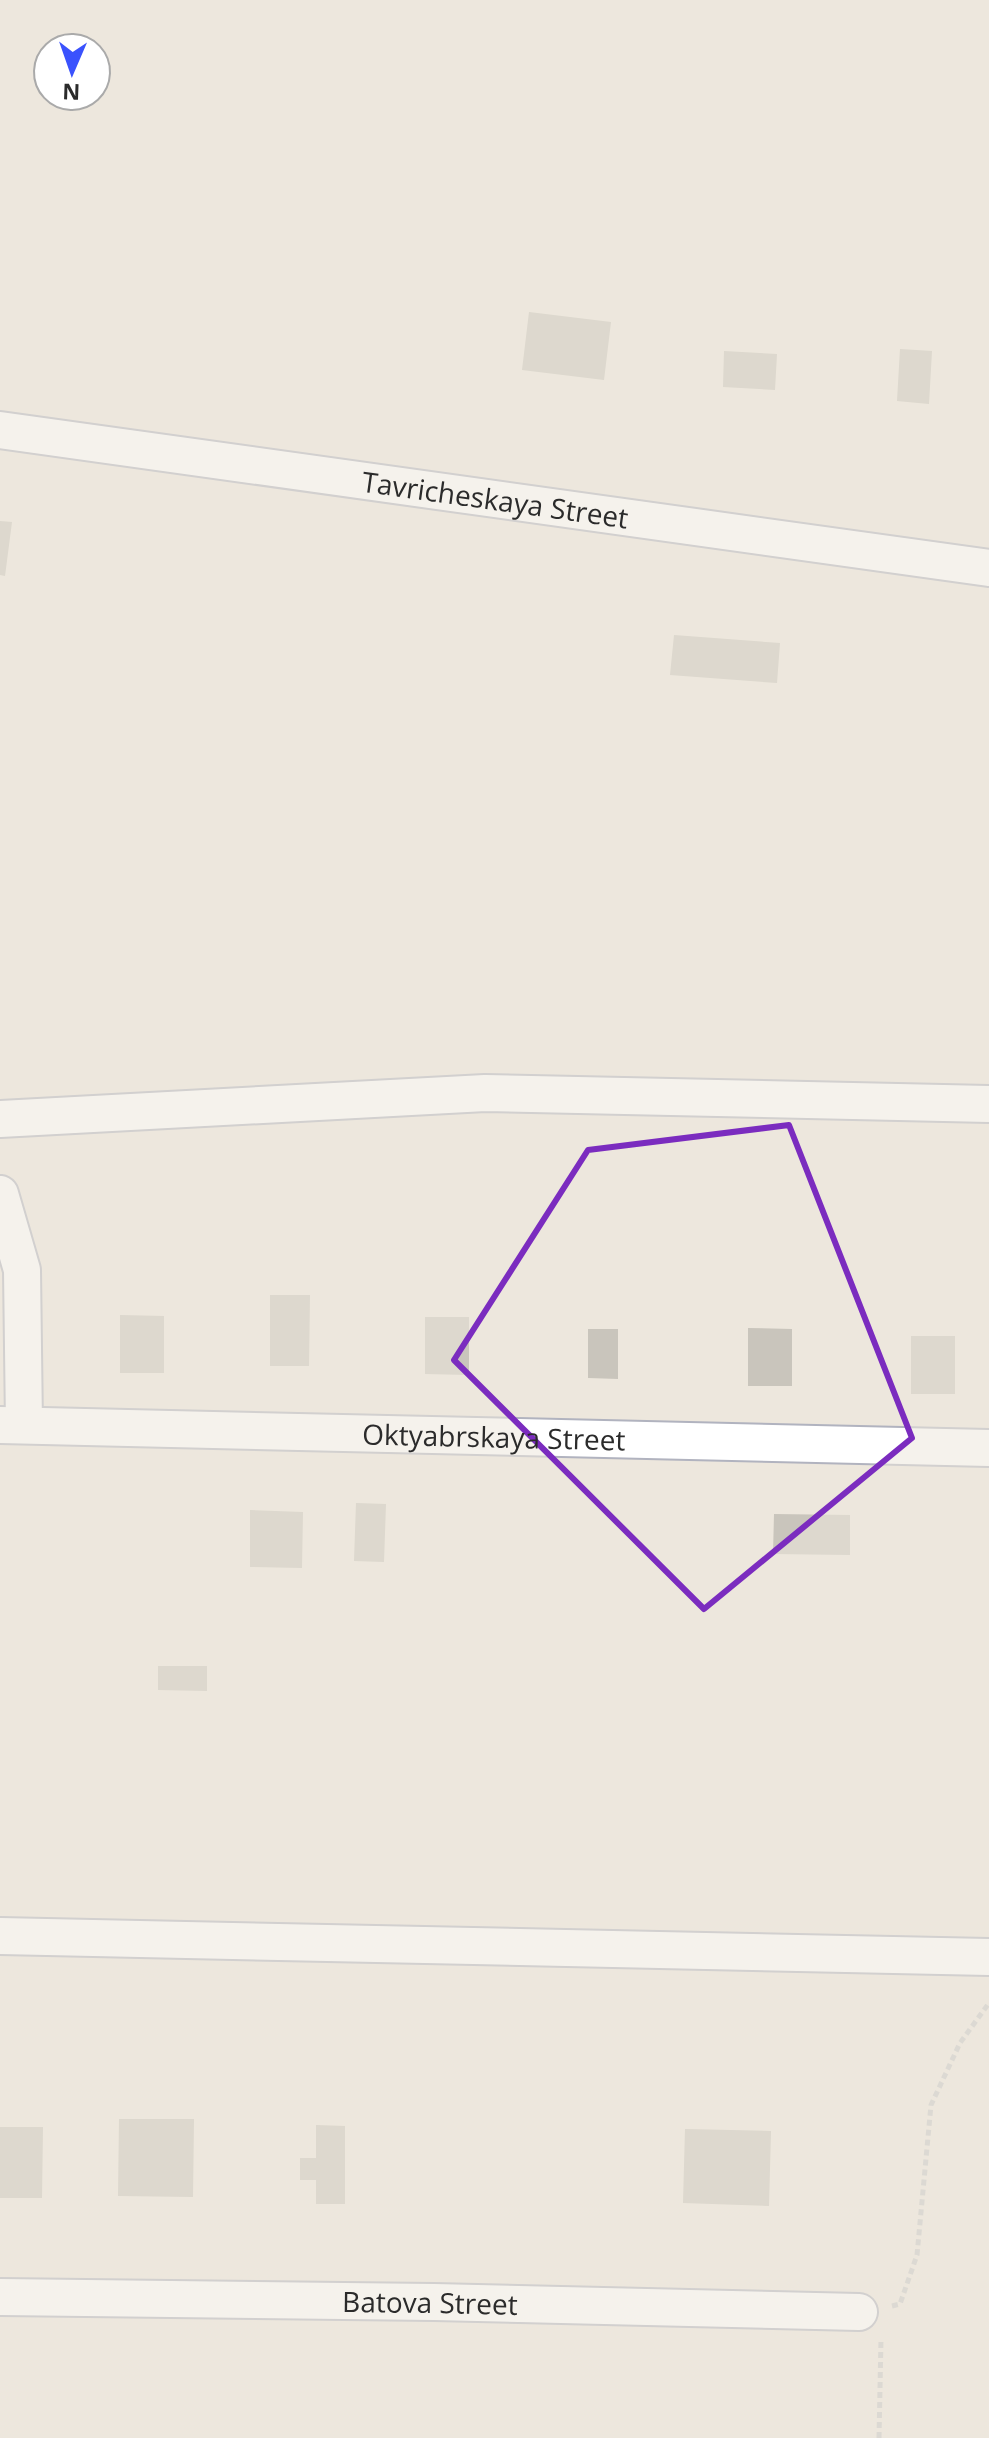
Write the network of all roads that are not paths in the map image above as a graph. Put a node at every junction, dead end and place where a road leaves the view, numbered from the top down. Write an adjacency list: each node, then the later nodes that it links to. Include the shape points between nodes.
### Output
1 (0, 430): 2 (street, Tavricheskaya Street)
2 (989, 568)
3 (989, 1104): 4 (street, via 485,1093)
4 (0, 1119)
5 (0, 1194): 6 (street, via 22,1270)
6 (12, 1425): 7 (street, Oktyabrskaya Street)
7 (989, 1448)
8 (0, 1936): 9 (street)
9 (989, 1957)
10 (0, 2297): 11 (street, Batova Street)
11 (870, 2310)

